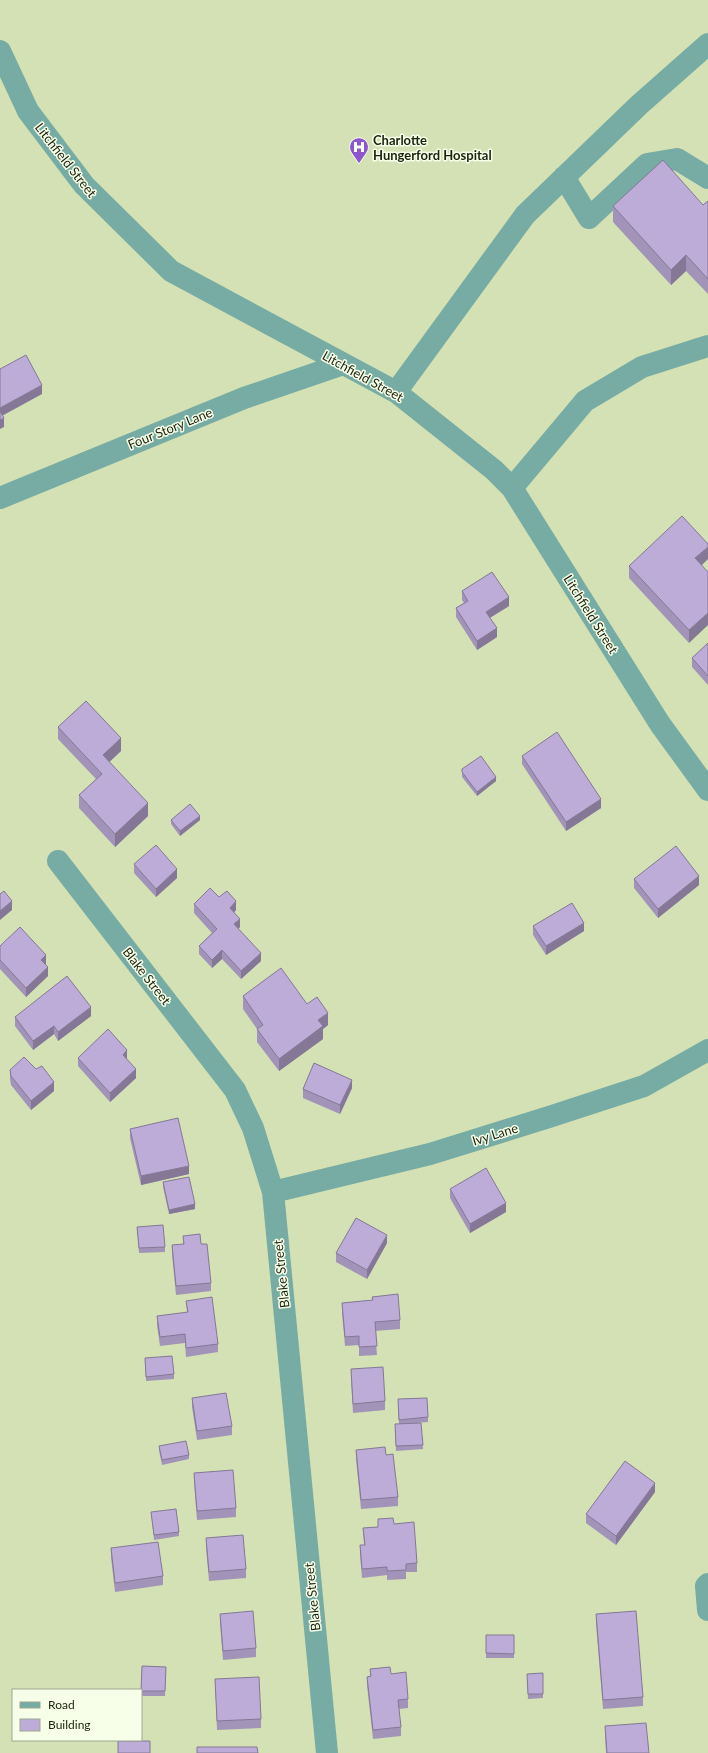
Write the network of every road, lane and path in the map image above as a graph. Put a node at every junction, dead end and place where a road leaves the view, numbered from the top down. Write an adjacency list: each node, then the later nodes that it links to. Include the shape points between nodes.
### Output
1 (708, 44): 3 (street, via 639,105)
2 (0, 51): 6 (street, Litchfield Street, via 28,111 84,185 171,271)
3 (564, 177): 4 (street, via 589,218 647,164 677,159); 7 (street, via 525,215)
4 (708, 178)
5 (708, 346): 8 (street, via 642,367 585,401)
6 (343, 364): 7 (street, Litchfield Street); 9 (street, Four Story Lane, via 244,398)
7 (396, 392): 8 (street, Litchfield Street, via 494,470)
8 (512, 488): 10 (street, Litchfield Street, via 660,724)
9 (0, 498)
10 (708, 790)
11 (58, 861): 13 (street, Blake Street, via 235,1090 253,1128)
12 (708, 1050): 13 (street, Ivy Lane, via 644,1086 430,1154)
13 (273, 1192): 16 (street, Blake Street)
14 (708, 1584): 15 (street)
15 (708, 1610)
16 (327, 1753)

